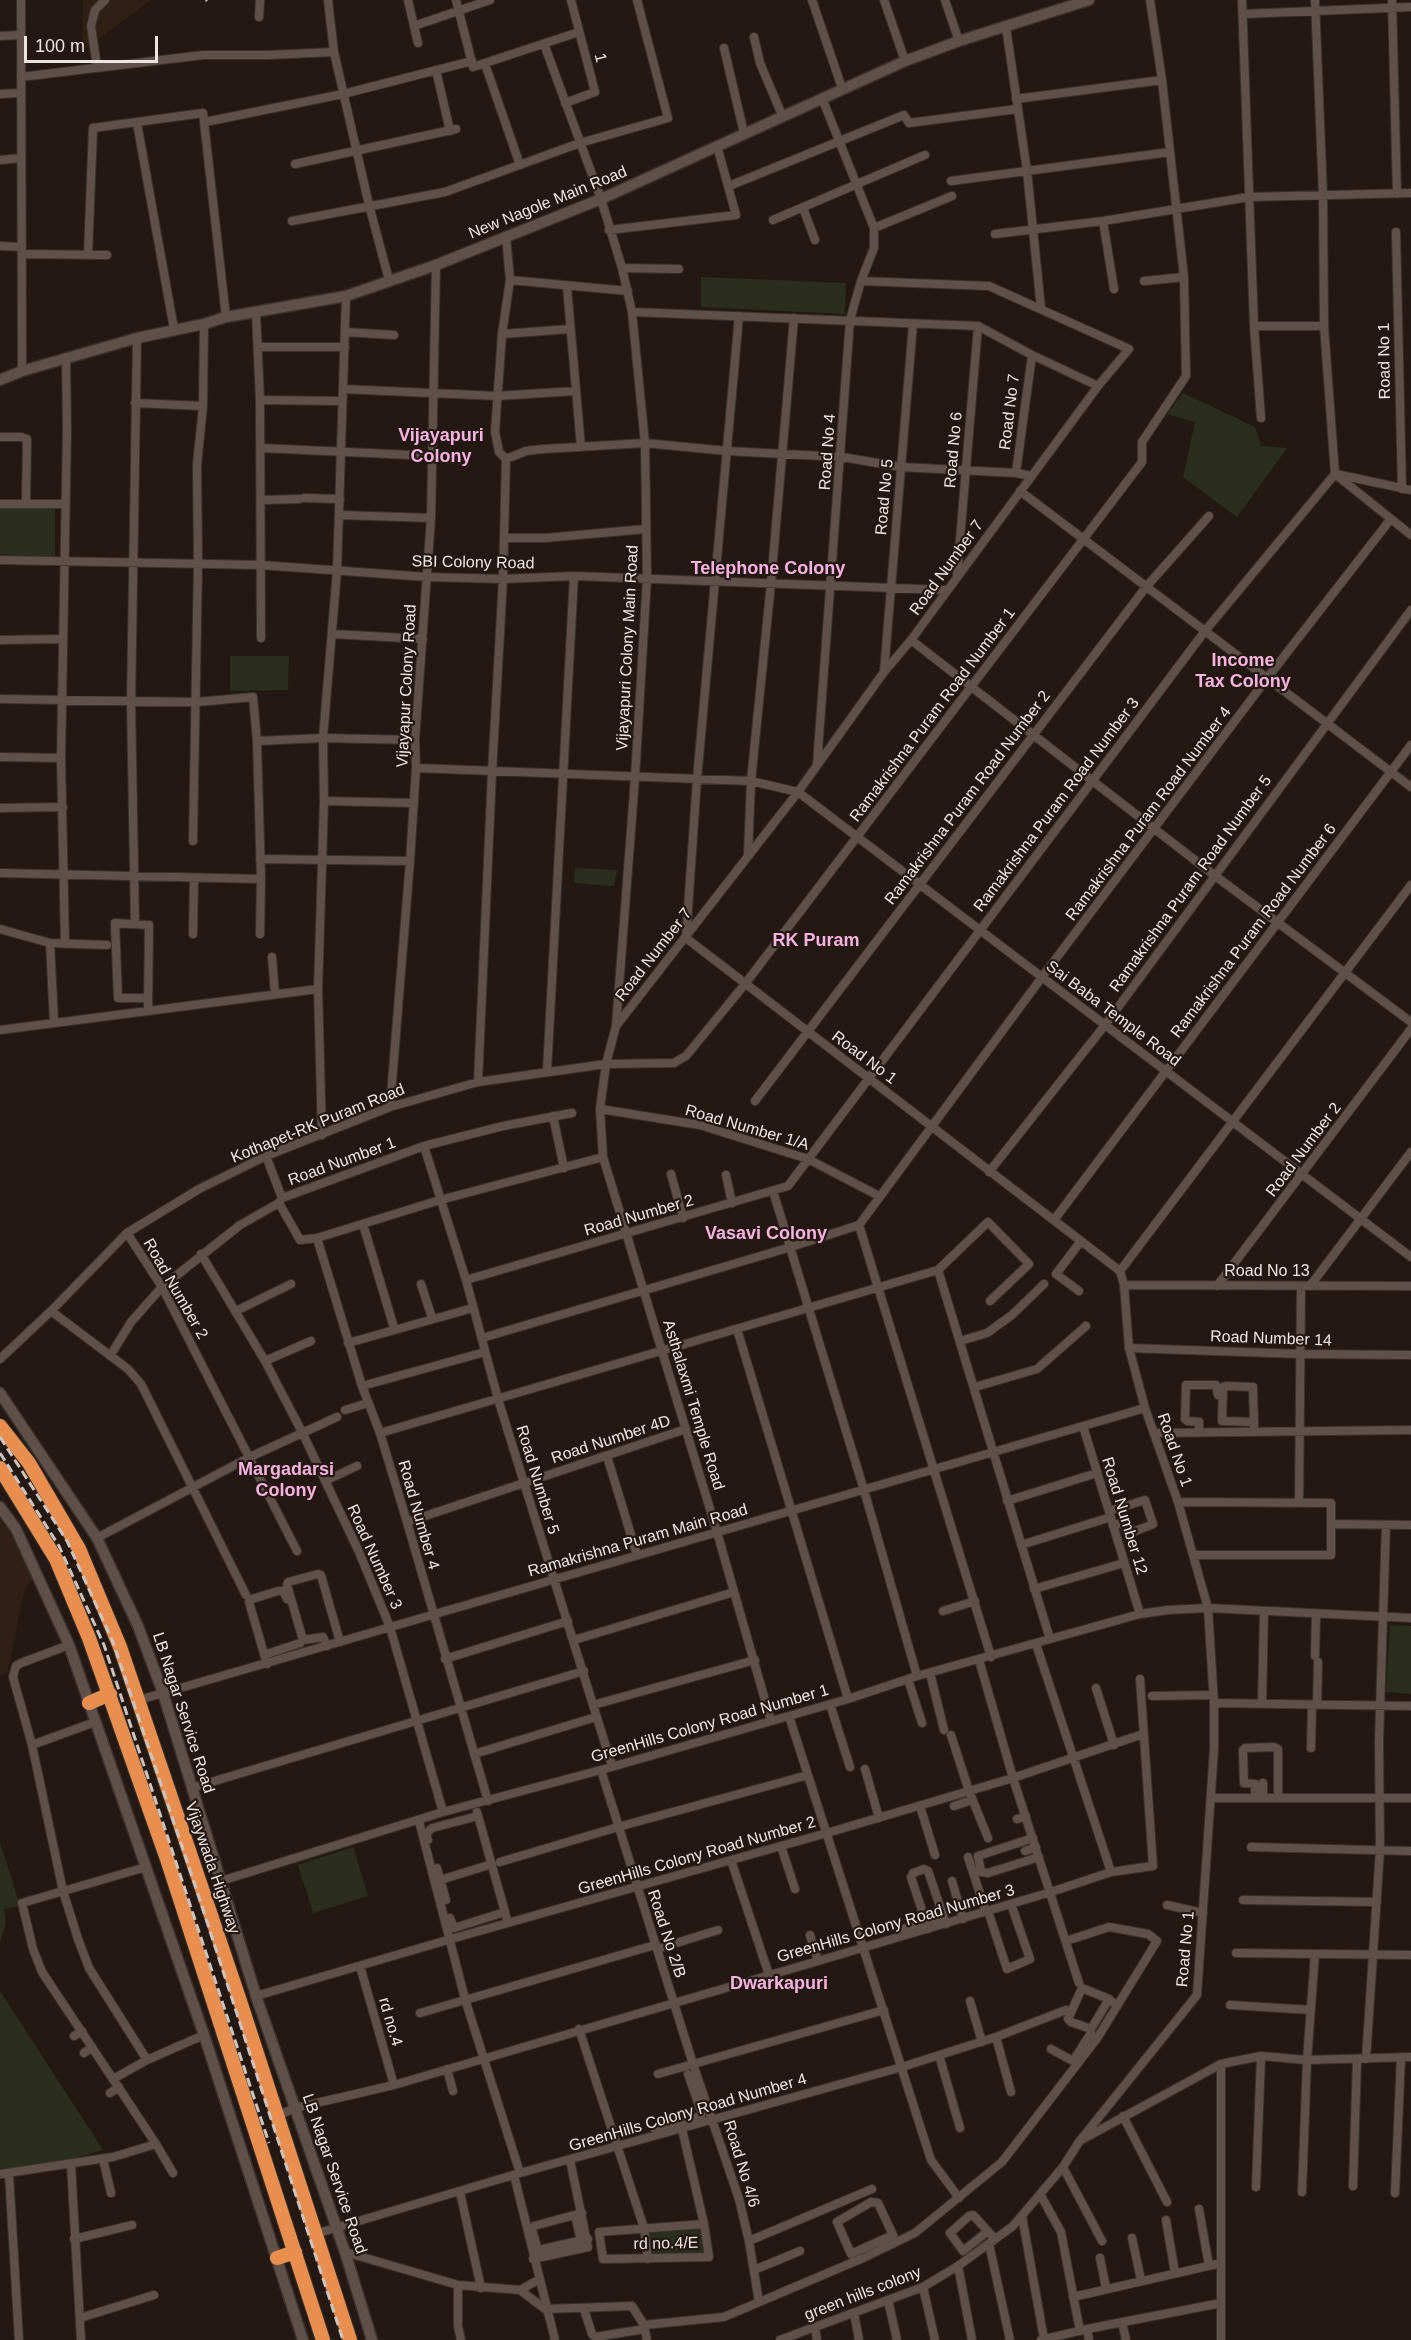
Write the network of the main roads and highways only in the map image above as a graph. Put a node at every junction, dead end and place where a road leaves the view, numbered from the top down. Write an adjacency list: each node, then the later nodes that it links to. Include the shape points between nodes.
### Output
1 (0, 1426): 3 (highway, Vijaywada Highway)
2 (0, 1468): 4 (highway)
3 (38, 1477): 4 (highway); 5 (highway, Vijaywada Highway)
4 (16, 1492): 6 (highway)
5 (49, 1496): 6 (highway); 9 (highway, Vijaywada Highway, via 79,1549 120,1647)
6 (28, 1512): 7 (highway, via 56,1559)
7 (110, 1694): 8 (highway); 10 (highway)
8 (89, 1703)
9 (253, 2042): 10 (highway); 14 (highway, Vijaywada Highway)
10 (228, 2049): 11 (highway)
11 (295, 2252): 12 (highway); 13 (highway)
12 (277, 2258)
13 (323, 2340)
14 (350, 2340)

